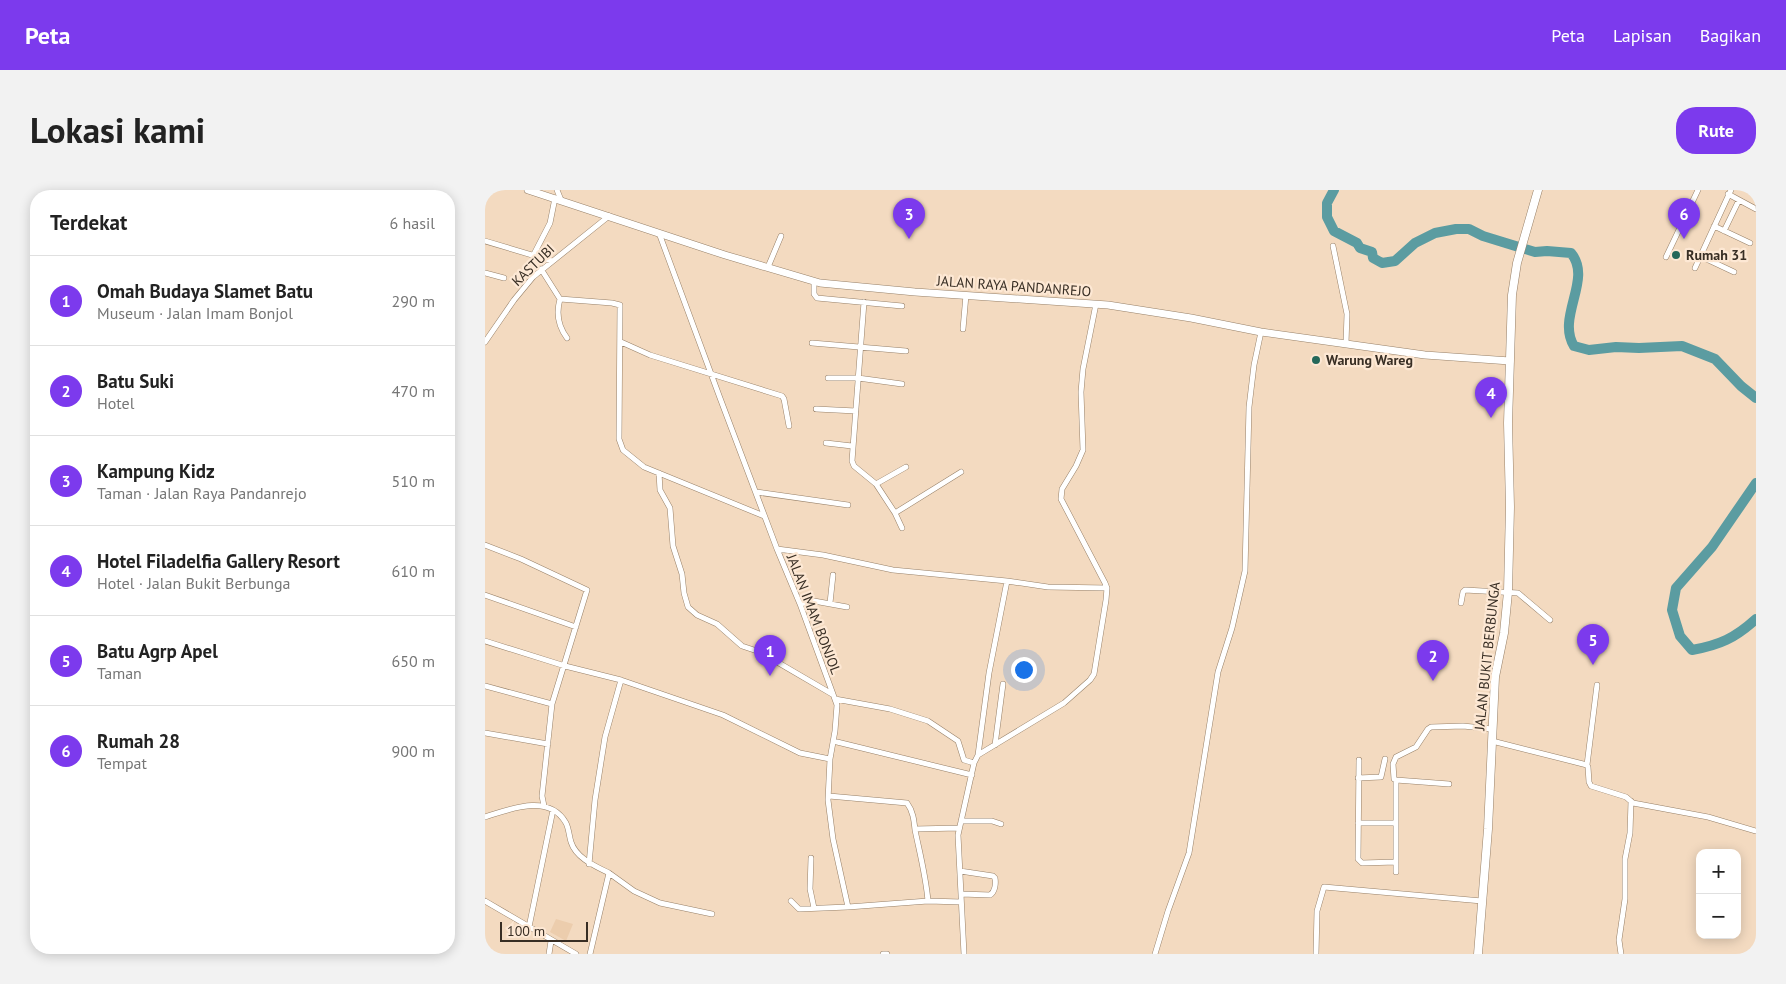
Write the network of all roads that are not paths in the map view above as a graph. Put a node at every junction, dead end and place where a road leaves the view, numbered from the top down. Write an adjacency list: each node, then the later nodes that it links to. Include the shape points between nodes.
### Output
1 (528, 190): 6 (main road, JALAN RAYA PANDANREJO)
2 (557, 190): 6 (street)
3 (1538, 190): 42 (main road, JALAN BUKIT BERBUNGA, via 1511,295)
4 (1698, 190): 19 (street)
5 (1729, 192): 7 (street); 10 (street)
6 (558, 199): 9 (main road, JALAN RAYA PANDANREJO); 17 (street, via 550,224)
7 (1739, 200): 8 (street); 11 (street)
8 (1756, 209)
9 (609, 216): 12 (main road, JALAN RAYA PANDANREJO); 20 (street, KASTUBI)
10 (1714, 226): 11 (street); 18 (street)
11 (1724, 231): 15 (street)
12 (659, 233): 21 (main road, JALAN RAYA PANDANREJO); 43 (street, JALAN IMAM BONJOL)
13 (781, 236): 21 (street)
14 (485, 241): 17 (street)
15 (1750, 244)
16 (1333, 246): 39 (street, via 1347,314)
17 (533, 256): 20 (street)
18 (1700, 256): 22 (street); 24 (street)
19 (1666, 257)
20 (552, 261): 23 (street, KASTUBI)
21 (768, 267): 27 (main road, JALAN RAYA PANDANREJO)
22 (1695, 268)
23 (541, 269): 29 (street); 36 (street, KASTUBI)
24 (1734, 272)
25 (485, 273): 26 (street)
26 (504, 278)
27 (814, 282): 28 (main road, JALAN RAYA PANDANREJO); 30 (street, via 815,297)
28 (967, 295): 31 (main road, JALAN RAYA PANDANREJO); 33 (street)
29 (560, 299): 35 (street, via 559,320); 37 (street, via 620,305)
30 (864, 302): 32 (street); 40 (street)
31 (1096, 304): 34 (main road, JALAN RAYA PANDANREJO); 65 (street, via 1083,369 1083,450 1062,489 1061,499)
32 (902, 306)
33 (963, 329)
34 (1261, 332): 39 (main road, JALAN RAYA PANDANREJO); 133 (street, via 1249,407 1243,586 1218,672 1189,853)
35 (567, 338)
36 (486, 340)
37 (621, 342): 43 (street); 53 (street, via 619,444 639,464)
38 (812, 343): 40 (street)
39 (1346, 343): 42 (main road, JALAN RAYA PANDANREJO, via 1425,355)
40 (861, 347): 41 (street); 45 (street)
41 (906, 351)
42 (1510, 361): 66 (main road, JALAN BUKIT BERBUNGA)
43 (711, 374): 49 (street, via 782,396); 56 (street, JALAN IMAM BONJOL)
44 (828, 378): 45 (street)
45 (858, 378): 46 (street); 48 (street)
46 (901, 384)
47 (816, 409): 48 (street)
48 (856, 411): 51 (street)
49 (789, 426)
50 (826, 443): 51 (street)
51 (852, 446): 55 (street, via 853,464)
52 (906, 467): 55 (street)
53 (659, 472): 59 (street); 80 (street, via 660,490 670,508 673,546 688,607 717,624 742,646 760,652)
54 (961, 472): 58 (street)
55 (876, 484): 58 (street)
56 (756, 492): 57 (street); 59 (street, JALAN IMAM BONJOL)
57 (848, 505)
58 (895, 513): 60 (street)
59 (765, 516): 62 (street, JALAN IMAM BONJOL)
60 (901, 528)
61 (485, 545): 73 (street, via 585,588 586,596)
62 (777, 549): 64 (street, via 893,570); 70 (street, JALAN IMAM BONJOL)
63 (833, 575): 68 (street)
64 (1007, 581): 65 (street, via 1047,587); 88 (street, via 989,673)
65 (1107, 588): 87 (street, via 1097,664 1090,680 1064,703)
66 (1508, 592): 69 (street, via 1465,590); 72 (street, via 1519,594); 82 (main road, JALAN BUKIT BERBUNGA, via 1495,676)
67 (485, 595): 73 (street)
68 (829, 603): 70 (street); 71 (street)
69 (1461, 603)
70 (800, 604): 80 (street, JALAN IMAM BONJOL)
71 (847, 607)
72 (1550, 620)
73 (576, 627): 75 (street)
74 (485, 642): 75 (street)
75 (565, 666): 76 (street); 81 (street)
76 (621, 680): 89 (street, via 723,715 800,753); 112 (street, via 605,737)
77 (1003, 684): 87 (street)
78 (1597, 685): 93 (street)
79 (485, 686): 81 (street)
80 (834, 697): 85 (street, JALAN IMAM BONJOL, via 837,712); 92 (street, via 928,721 958,741 964,760)
81 (552, 704): 86 (street)
82 (1492, 729): 84 (main road, JALAN BUKIT BERBUNGA); 96 (street, via 1431,727 1416,747 1395,757 1393,775)
83 (485, 734): 86 (street)
84 (1492, 740): 93 (street); 117 (main road, JALAN BUKIT BERBUNGA)
85 (833, 741): 89 (street, JALAN IMAM BONJOL); 94 (street)
86 (547, 744): 100 (street)
87 (995, 745): 88 (street)
88 (978, 755): 92 (street)
89 (830, 759): 98 (street, JALAN IMAM BONJOL)
90 (1385, 759): 95 (street, via 1381,776)
91 (1359, 760): 95 (street)
92 (974, 763): 94 (street)
93 (1587, 765): 99 (street, via 1591,786)
94 (971, 775): 103 (street)
95 (1358, 778): 104 (street)
96 (1396, 780): 97 (street); 105 (street)
97 (1449, 784)
98 (829, 796): 108 (street, via 907,803); 122 (street, JALAN IMAM BONJOL, via 833,839)
99 (1631, 801): 109 (street); 136 (street, via 1619,940)
100 (544, 806): 101 (street); 102 (street, via 513,809)
101 (553, 810): 112 (street, via 568,825 571,844); 125 (street)
102 (485, 817)
103 (961, 821): 106 (street); 107 (street)
104 (1358, 823): 105 (street); 111 (street, via 1359,862)
105 (1396, 823): 111 (street)
106 (1001, 824)
107 (959, 828): 108 (street); 113 (street)
108 (915, 829): 120 (street)
109 (1756, 830)
110 (811, 858): 123 (street, via 810,889)
111 (1396, 862): 114 (street)
112 (589, 864): 115 (street)
113 (960, 871): 116 (street); 116 (street, via 993,876 996,882 990,895)
114 (1396, 872)
115 (609, 873): 124 (street, via 634,891 660,903); 129 (street)
116 (961, 894): 121 (street)
117 (1482, 900): 134 (street, via 1324,886 1317,911); 135 (main road, JALAN BUKIT BERBUNGA)
118 (485, 901): 125 (street)
119 (791, 901): 123 (street, via 799,908)
120 (928, 901): 121 (street); 122 (street)
121 (961, 902): 132 (street)
122 (848, 907): 123 (street)
123 (815, 908)
124 (712, 914)
125 (529, 927): 126 (street)
126 (551, 940): 127 (street); 128 (street)
127 (549, 954)
128 (576, 954)
129 (590, 954)
130 (883, 954): 131 (street)
131 (887, 954)
132 (964, 954)
133 (1155, 954)
134 (1316, 954)
135 (1478, 954)
136 (1621, 954)

